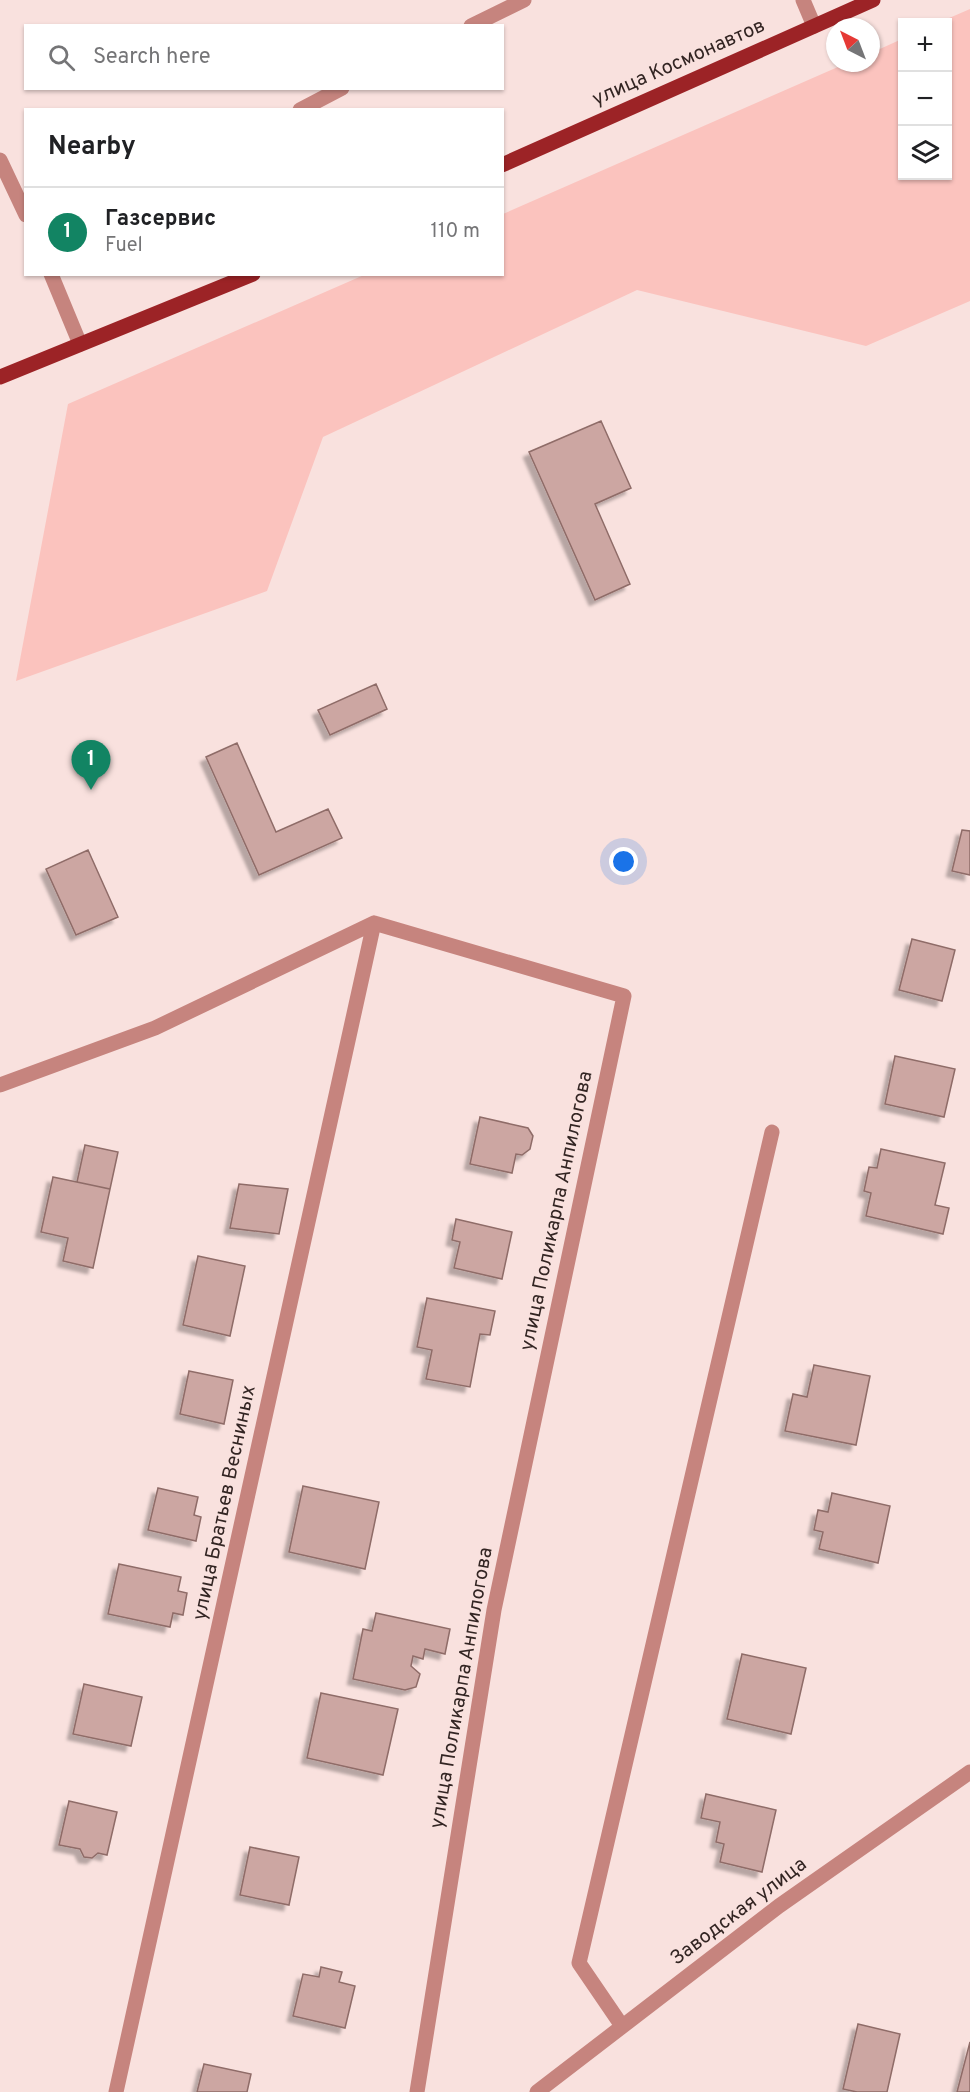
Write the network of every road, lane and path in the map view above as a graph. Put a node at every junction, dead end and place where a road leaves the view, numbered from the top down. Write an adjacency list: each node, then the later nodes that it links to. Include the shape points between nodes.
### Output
1 (524, 0): 4 (street)
2 (803, 0): 5 (street)
3 (873, 0): 5 (main road, улица Космонавтов)
4 (475, 24)
5 (814, 26): 9 (main road, улица Космонавтов)
6 (338, 90): 7 (street)
7 (304, 108)
8 (0, 160): 10 (street)
9 (504, 164)
10 (24, 211)
11 (52, 276): 13 (street)
12 (248, 276): 13 (main road)
13 (80, 344): 14 (main road)
14 (0, 377)
15 (374, 923): 16 (street, via 155,1028); 20 (street, улица Братьев Весниных); 21 (street, улица Поликарпа Анпилогова, via 624,996 494,1610)
16 (0, 1085)
17 (772, 1132): 19 (street, via 579,1963)
18 (970, 1772): 19 (street, Заводская улица, via 779,1906)
19 (622, 2026): 22 (street, Заводская улица)
20 (116, 2092)
21 (417, 2092)
22 (537, 2092)

